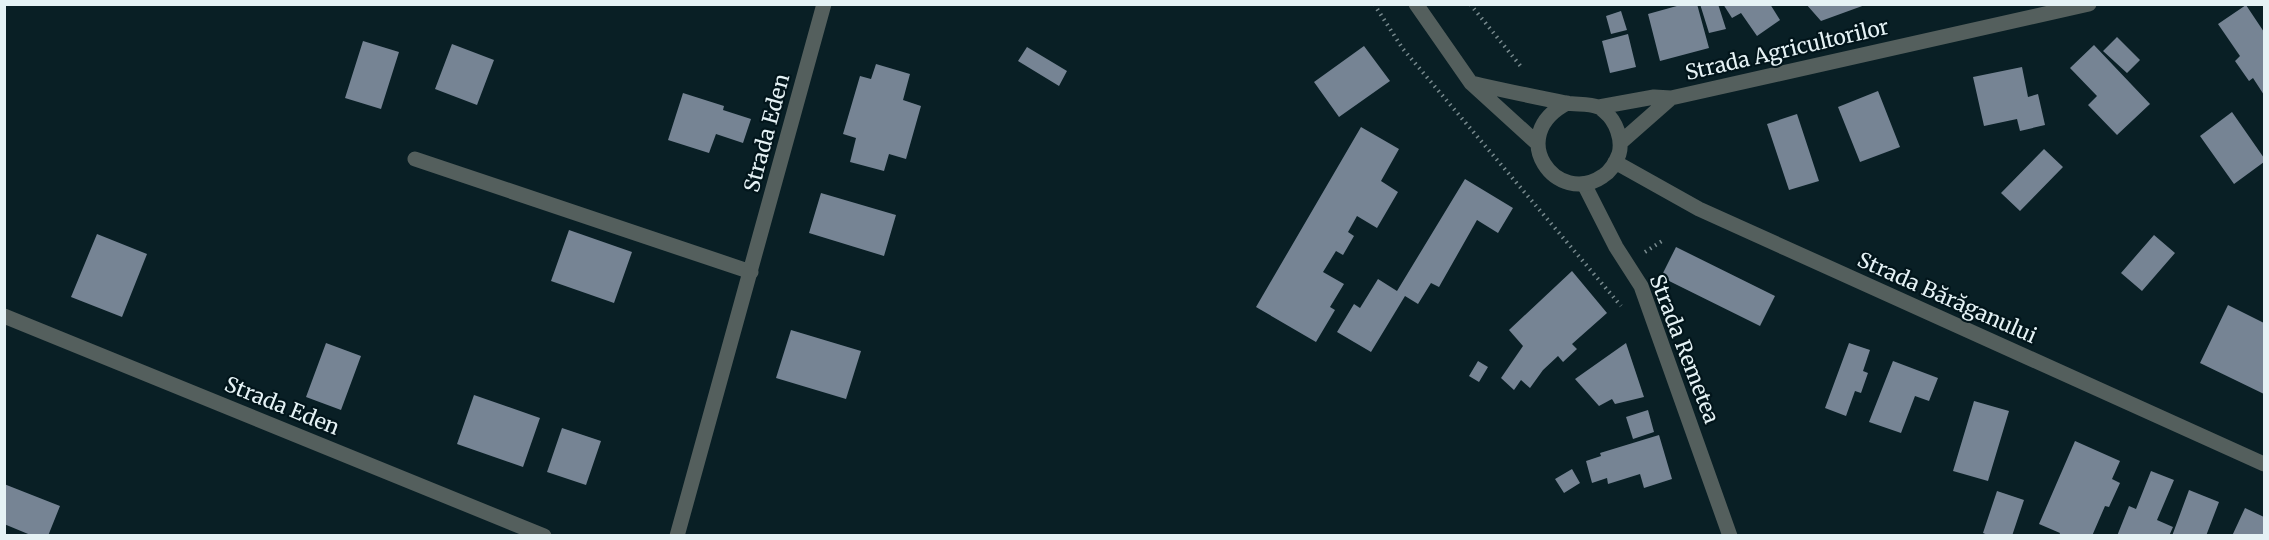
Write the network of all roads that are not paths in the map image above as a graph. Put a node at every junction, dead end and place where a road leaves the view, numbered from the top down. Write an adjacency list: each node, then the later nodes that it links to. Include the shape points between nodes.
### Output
1 (824, 4): 13 (street, Strada Eden)
2 (1416, 4): 4 (street)
3 (2089, 4): 5 (street, Strada Agricultorilor)
4 (1471, 83): 6 (street); 9 (street)
5 (1671, 98): 7 (street, Strada Agricultorilor, via 1654,97); 8 (street, Strada Agricultorilor)
6 (1567, 103): 7 (street); 9 (street, via 1546,119)
7 (1599, 107): 8 (street, via 1611,117)
8 (1621, 142): 11 (street)
9 (1538, 144): 12 (street, via 1541,158 1552,174 1570,183)
10 (415, 159): 13 (street)
11 (1616, 162): 12 (street, via 1608,173); 15 (street, Strada Bărăganului, via 1700,209)
12 (1584, 184): 18 (street, Strada Remetea, via 1641,286)
13 (751, 272): 17 (street, Strada Eden)
14 (4, 316): 16 (street, Strada Eden)
15 (2265, 465)
16 (544, 536)
17 (677, 536)
18 (1730, 536)

